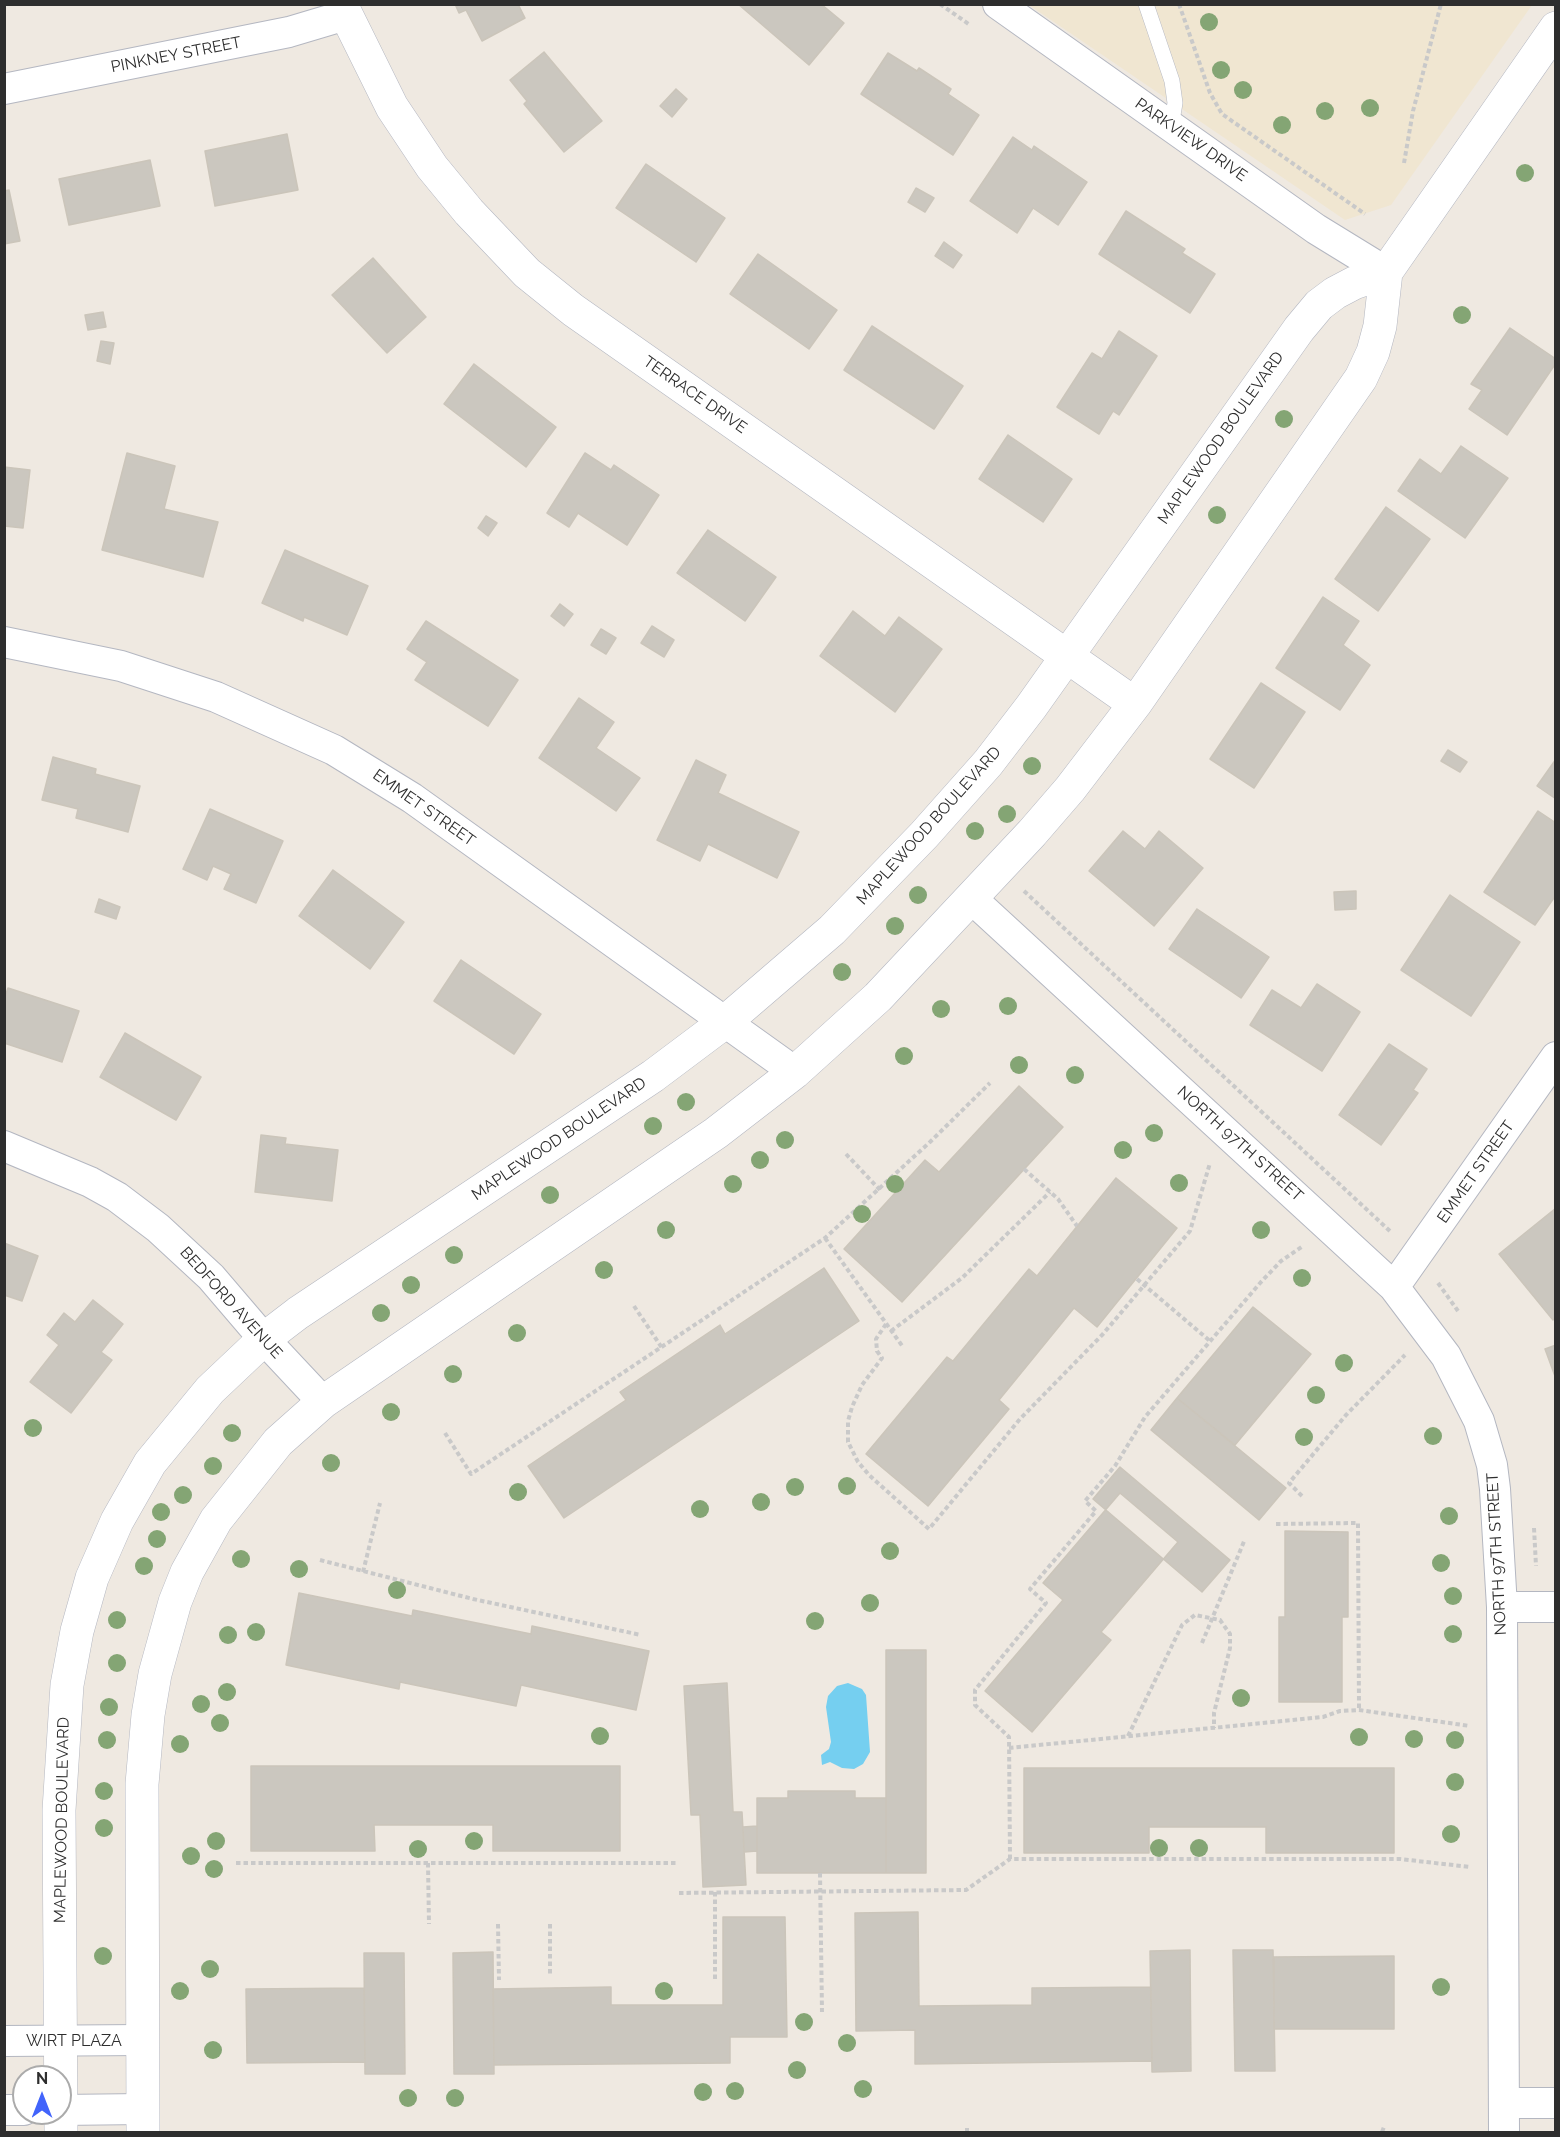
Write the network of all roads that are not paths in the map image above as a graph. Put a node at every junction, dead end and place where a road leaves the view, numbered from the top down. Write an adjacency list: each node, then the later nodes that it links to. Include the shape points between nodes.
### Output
1 (998, 4): 6 (street, PARKVIEW DRIVE)
2 (1146, 4): 6 (lane, via 1172,81 1175,103)
3 (343, 10): 5 (street, PINKNEY STREET, via 289,33); 9 (street, TERRACE DRIVE, via 392,107 432,167 527,273 573,310)
4 (1556, 28): 7 (street)
5 (4, 89)
6 (1171, 127): 7 (street, PARKVIEW DRIVE, via 1316,229)
7 (1386, 272): 9 (street, MAPLEWOOD BOULEVARD, via 1335,293 1299,329); 10 (street, via 1380,326 1361,378)
8 (4, 642): 12 (street, EMMET STREET, via 121,666 216,697 334,750 412,798)
9 (1067, 656): 10 (street, TERRACE DRIVE); 12 (street, MAPLEWOOD BOULEVARD, via 988,763 924,836 832,930)
10 (1135, 704): 11 (street, via 1070,789)
11 (972, 899): 14 (street, via 878,997); 16 (street, NORTH 97TH STREET)
12 (724, 1022): 14 (street, EMMET STREET); 17 (street, MAPLEWOOD BOULEVARD, via 653,1076)
13 (1556, 1057): 16 (street, EMMET STREET)
14 (795, 1072): 18 (street, via 716,1134)
15 (4, 1146): 17 (street, BEDFORD AVENUE, via 90,1182 140,1213 205,1271)
16 (1394, 1287): 19 (street, NORTH 97TH STREET, via 1434,1337 1479,1421 1489,1454 1498,1520)
17 (264, 1339): 18 (street, BEDFORD AVENUE); 23 (street, MAPLEWOOD BOULEVARD, via 210,1390 150,1463 104,1548 84,1605 70,1666 60,1770)
18 (323, 1402): 21 (street, via 278,1442 216,1520 187,1572 167,1628 155,1674 144,1750)
19 (1502, 1607): 20 (street); 25 (street, NORTH 97TH STREET)
20 (1556, 1607)
21 (143, 2040): 23 (street, WIRT PLAZA); 28 (street)
22 (4, 2041): 23 (street, WIRT PLAZA)
23 (60, 2041): 24 (street, MAPLEWOOD BOULEVARD)
24 (60, 2065)
25 (1504, 2103): 26 (street); 29 (street, NORTH 97TH STREET)
26 (1556, 2103)
27 (72, 2118): 28 (street)
28 (143, 2121)
29 (1504, 2133)

